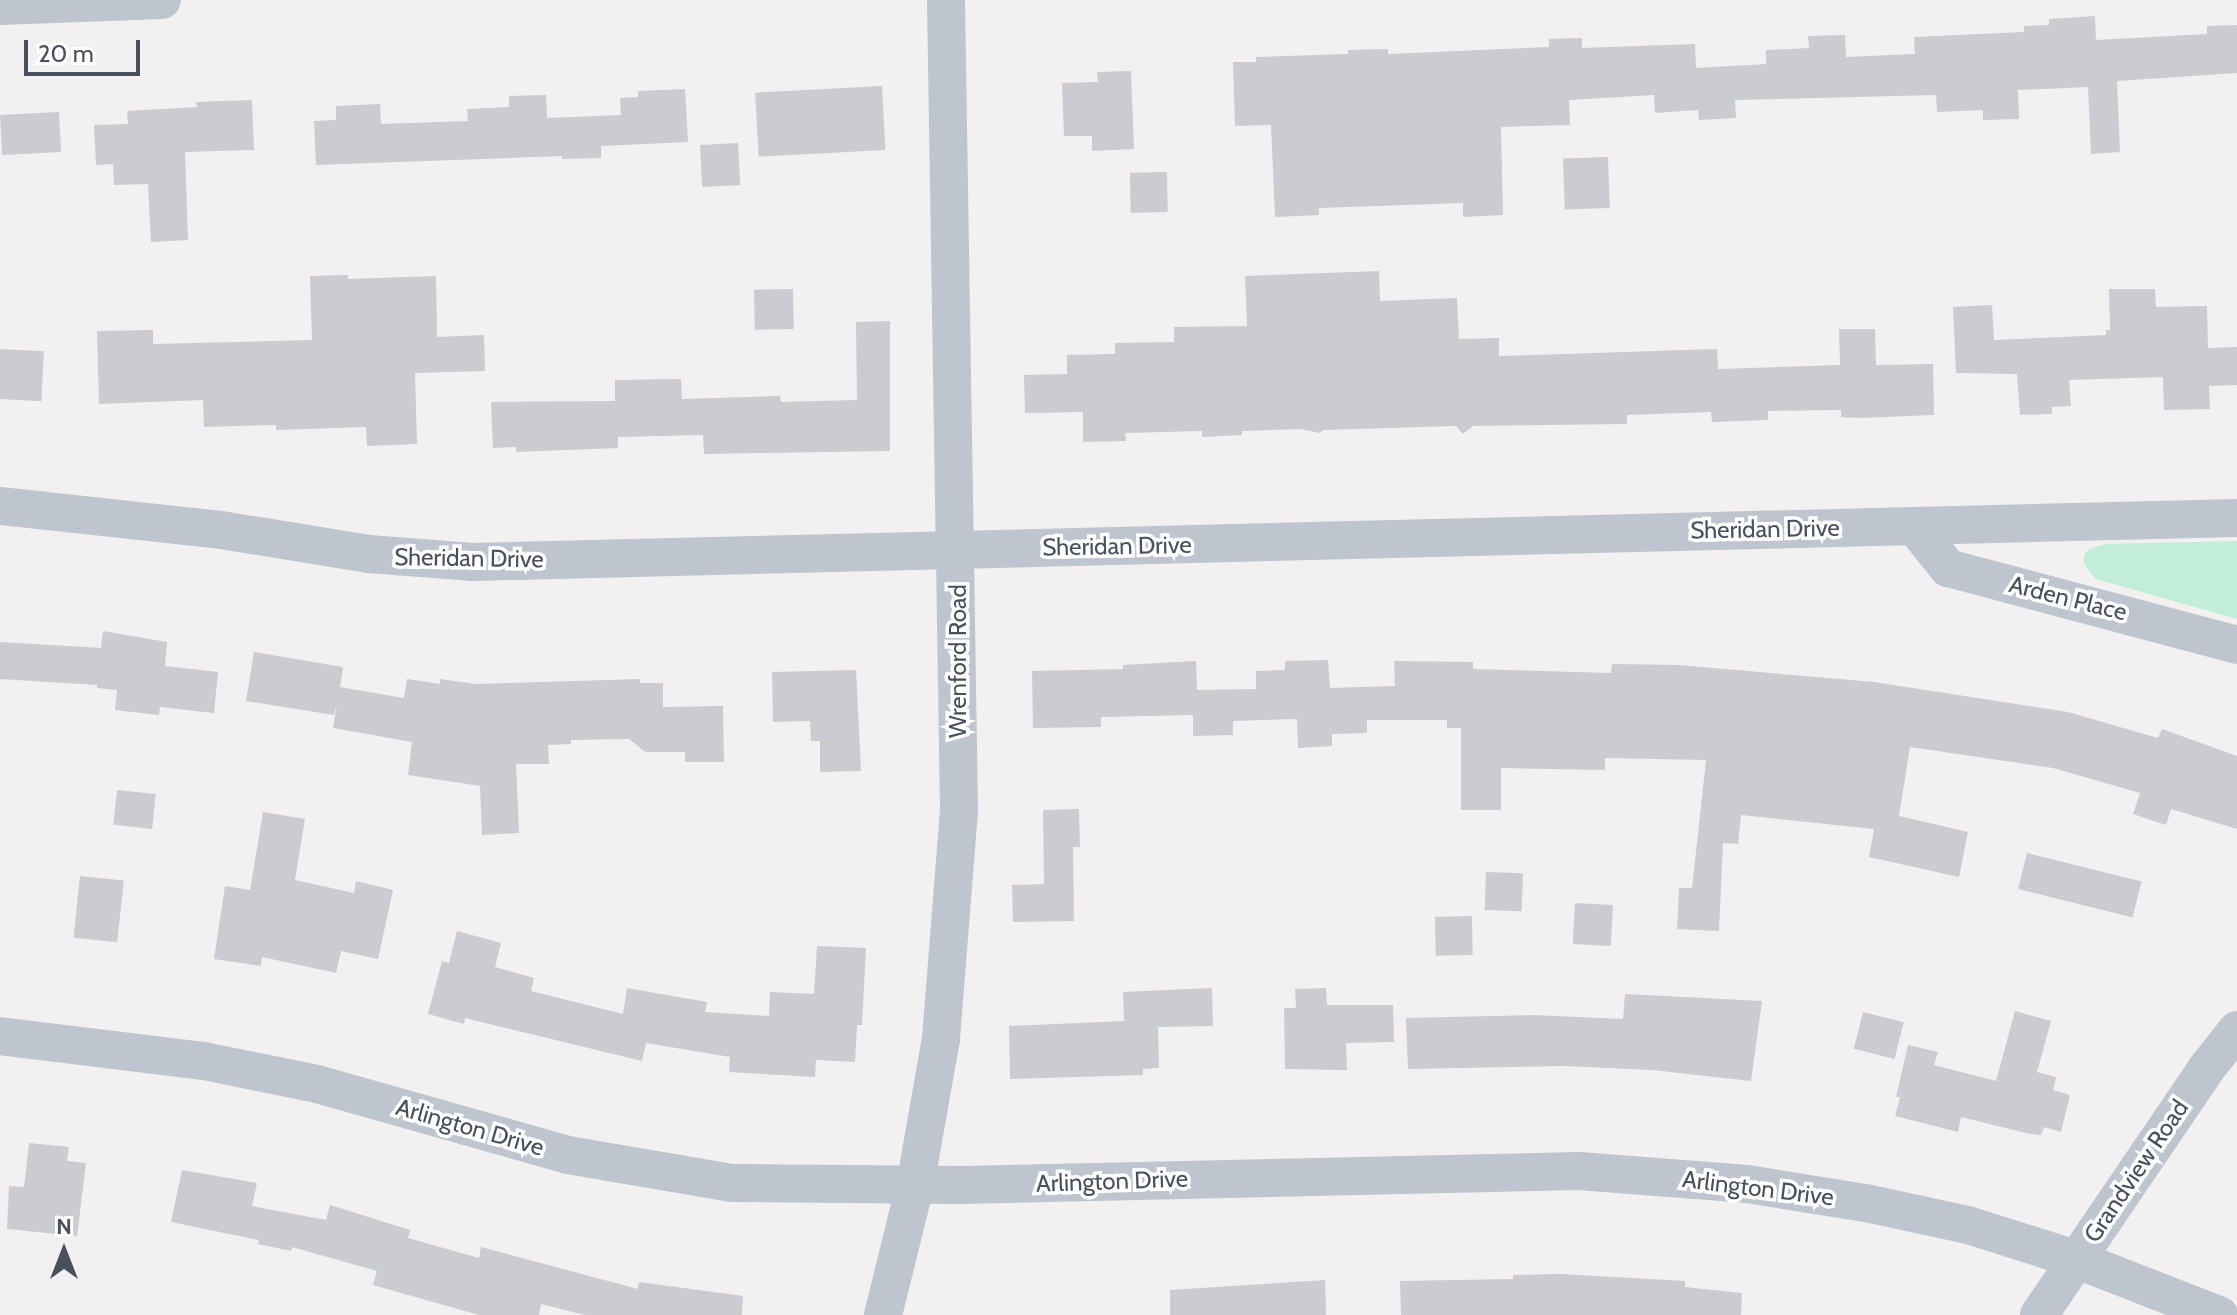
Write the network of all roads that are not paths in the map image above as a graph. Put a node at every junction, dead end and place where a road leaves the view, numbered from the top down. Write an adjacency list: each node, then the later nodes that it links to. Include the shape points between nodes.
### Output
1 (162, 0): 3 (street)
2 (946, 0): 7 (street, Wrenford Road)
3 (0, 6)
4 (0, 506): 7 (street, Sheridan Drive, via 221,530 369,554 473,562)
5 (2237, 518): 6 (street, Sheridan Drive)
6 (1915, 527): 7 (street, Sheridan Drive); 8 (street, Arden Place, via 1948,568)
7 (957, 549): 11 (street, Wrenford Road, via 959,810 941,1039)
8 (2237, 645)
9 (2237, 1030): 12 (street, Grandview Road)
10 (0, 1036): 11 (street, Arlington Drive, via 111,1047 303,1081 568,1155 652,1171 732,1183)
11 (915, 1186): 12 (street, Arlington Drive, via 1490,1171 1662,1176 1866,1203 1968,1225); 13 (street, Wrenford Road)
12 (2075, 1259): 14 (street, Grandview Road); 15 (street, Arlington Drive)
13 (883, 1315)
14 (2039, 1315)
15 (2219, 1315)

